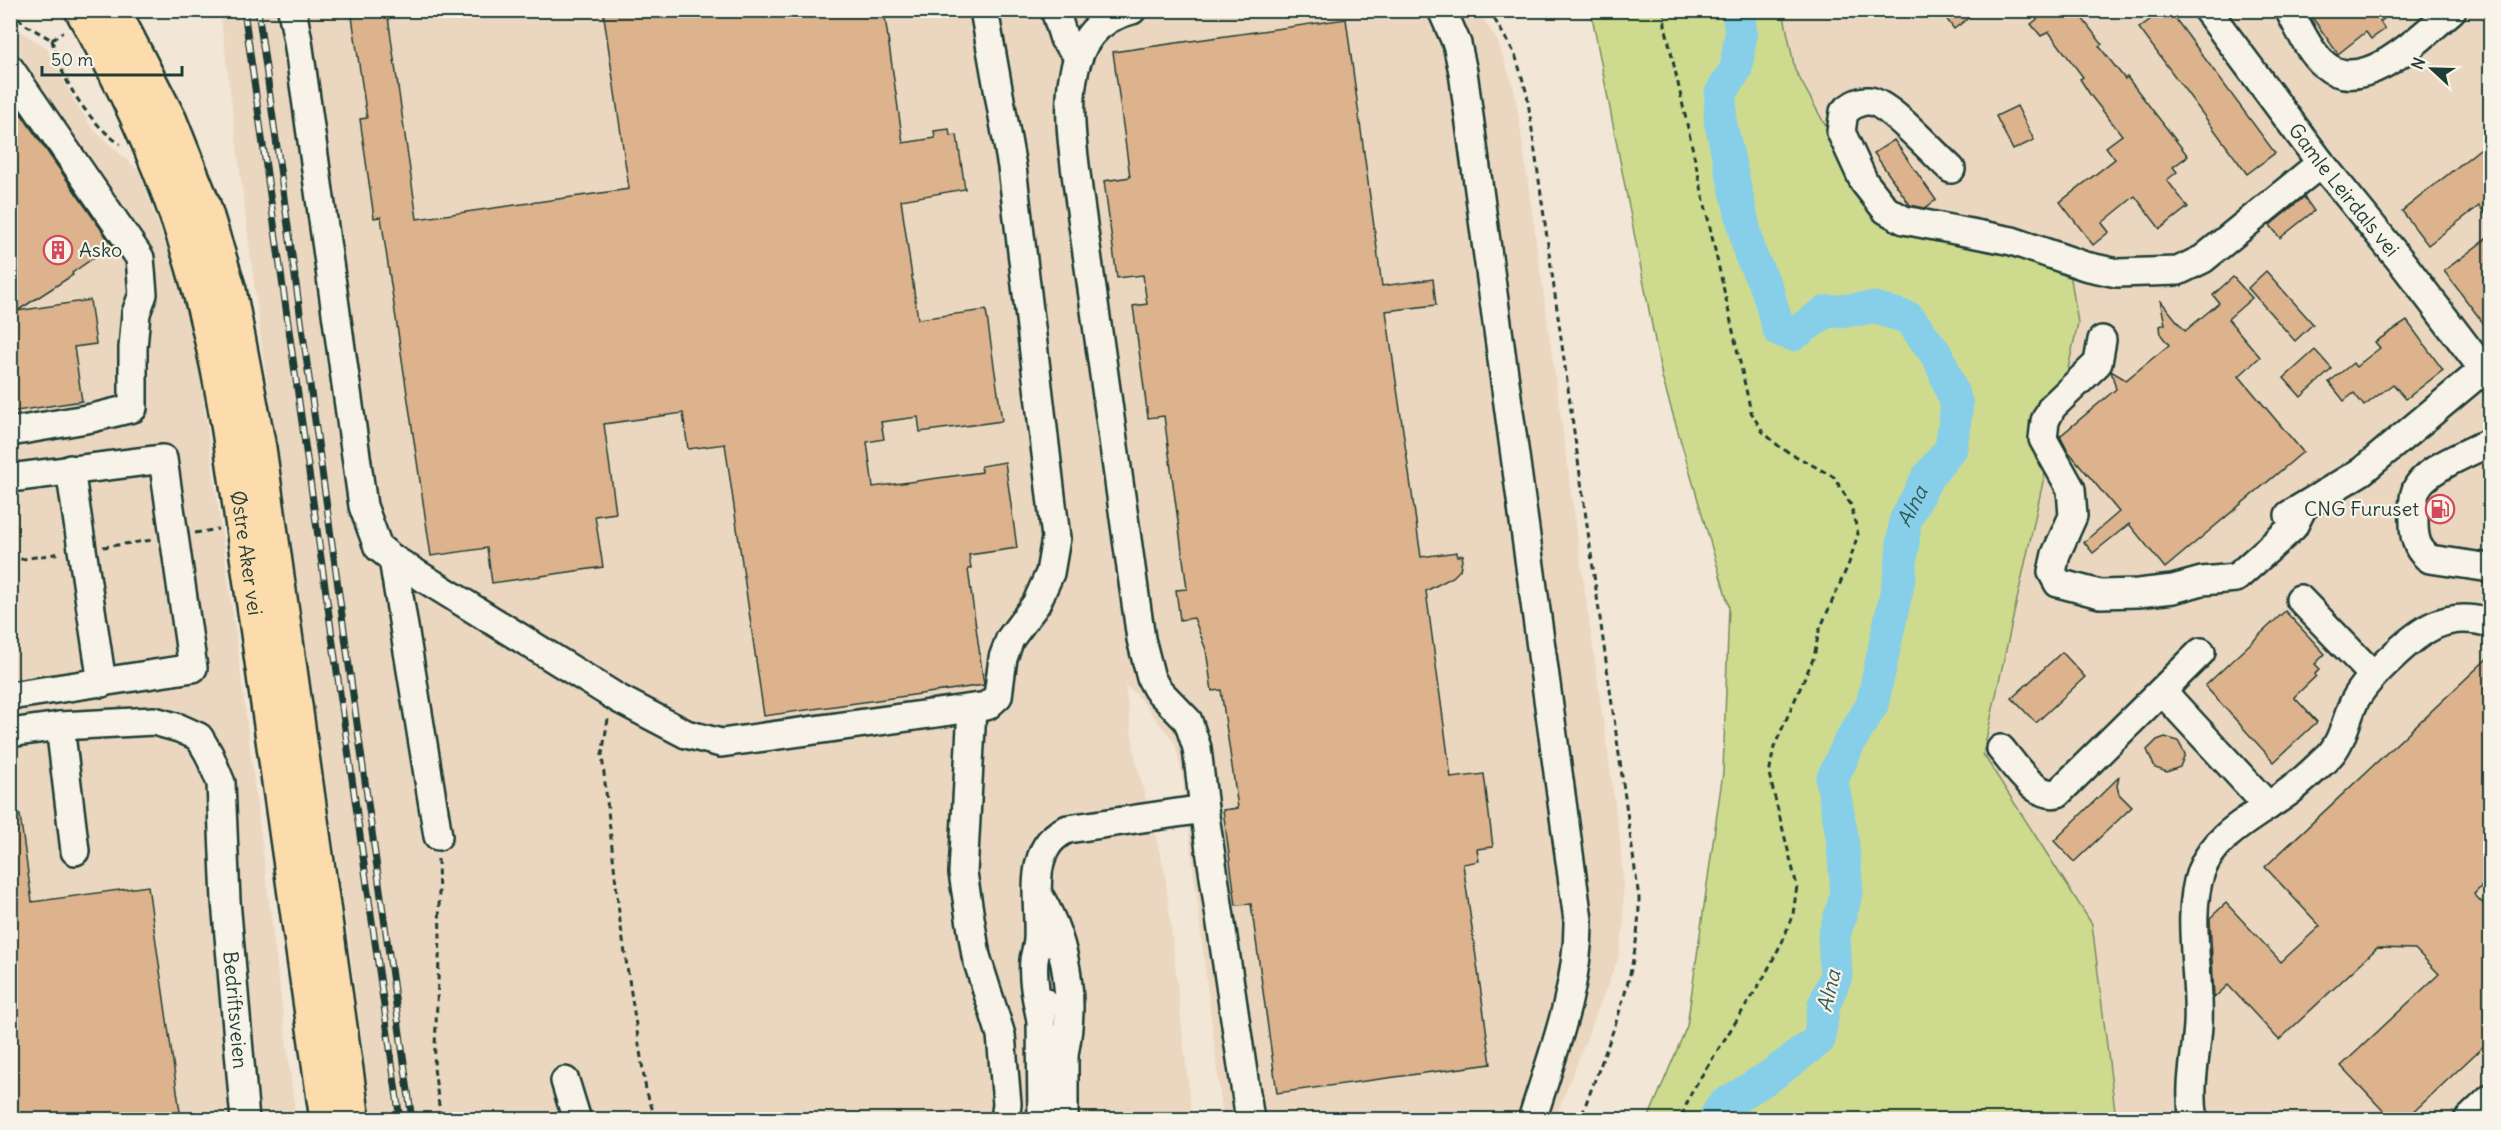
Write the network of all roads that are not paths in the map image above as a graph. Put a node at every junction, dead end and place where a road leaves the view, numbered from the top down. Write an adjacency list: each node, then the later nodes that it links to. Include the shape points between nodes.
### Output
1 (113, 10): 47 (highway, Østre Aker vei, via 170,121 203,204 230,290 259,448)
2 (292, 10): 21 (street, via 363,506 378,547)
3 (984, 10): 30 (street, via 1012,167 1056,538 1050,573 1036,604 1010,639 1003,658 998,696 987,706)
4 (1055, 10): 11 (street, via 1064,39)
5 (1132, 10): 11 (street)
6 (1442, 10): 53 (street, via 1457,44 1463,72 1578,920 1579,941 1569,992)
7 (2207, 10): 13 (street, Gamle Leirdals vei)
8 (2289, 10): 9 (street, via 2326,66 2351,74 2372,70 2408,48)
9 (2452, 10)
10 (73, 21): 46 (highway, Østre Aker vei, via 132,103 164,177 194,264 217,353)
11 (1087, 33): 35 (street, via 1070,90 1069,115 1141,639 1157,689 1182,712 1193,730)
12 (10, 69): 17 (street, via 140,258 143,294 136,313 133,408)
13 (2321, 163): 14 (street, via 2203,259 2178,272 2117,273 2012,241 1904,220 1886,210 1864,182 1840,132 1844,112 1853,104 1868,101 1884,105); 16 (street, Gamle Leirdals vei)
14 (1951, 169)
15 (2102, 340): 16 (street, Gamle Leirdals vei, via 2098,363 2052,407 2043,439 2071,489 2073,516 2052,572 2058,583 2100,594 2162,590 2236,578 2293,527 2302,507 2344,484)
16 (2487, 374)
17 (10, 432)
18 (2490, 442): 22 (street, via 2423,480 2415,495 2414,533 2422,554 2430,559)
19 (70, 469): 20 (street); 27 (street); 27 (street, via 163,459 193,668)
20 (10, 478)
21 (393, 559): 30 (street, via 619,699 686,734 721,743); 36 (street)
22 (2490, 568)
23 (2300, 599): 26 (street)
24 (2490, 623): 26 (street, via 2460,619 2425,629)
25 (2201, 652): 28 (street)
26 (2373, 675): 34 (street, via 2355,702 2330,755)
27 (102, 683): 29 (street)
28 (2162, 691): 33 (street, via 2058,793 2036,788); 34 (street)
29 (10, 696)
30 (972, 709): 49 (street, via 963,873 976,956 1001,1035)
31 (60, 726): 32 (street, Bedriftsveien); 37 (street); 45 (street, Bedriftsveien, via 154,721 199,737 209,754 220,783)
32 (10, 733)
33 (2001, 749)
34 (2268, 806): 54 (street, via 2211,853 2196,887 2198,1023 2190,1094)
35 (1199, 810): 38 (street, via 1068,829 1045,850); 52 (street)
36 (438, 836)
37 (75, 851)
38 (1036, 892): 39 (street); 42 (street, via 1063,948 1070,1027)
39 (1038, 939): 40 (street, via 1045,958); 41 (street, via 1035,994)
40 (1046, 991): 41 (street); 42 (street, via 1055,1009)
41 (1041, 1020): 50 (street)
42 (1064, 1054): 51 (street)
43 (566, 1081): 48 (street)
44 (2490, 1099): 55 (street)
45 (245, 1119)
46 (327, 1119)
47 (353, 1119)
48 (577, 1119)
49 (1005, 1119)
50 (1042, 1119)
51 (1064, 1119)
52 (1250, 1119)
53 (1532, 1119)
54 (2194, 1119)
55 (2468, 1119)

